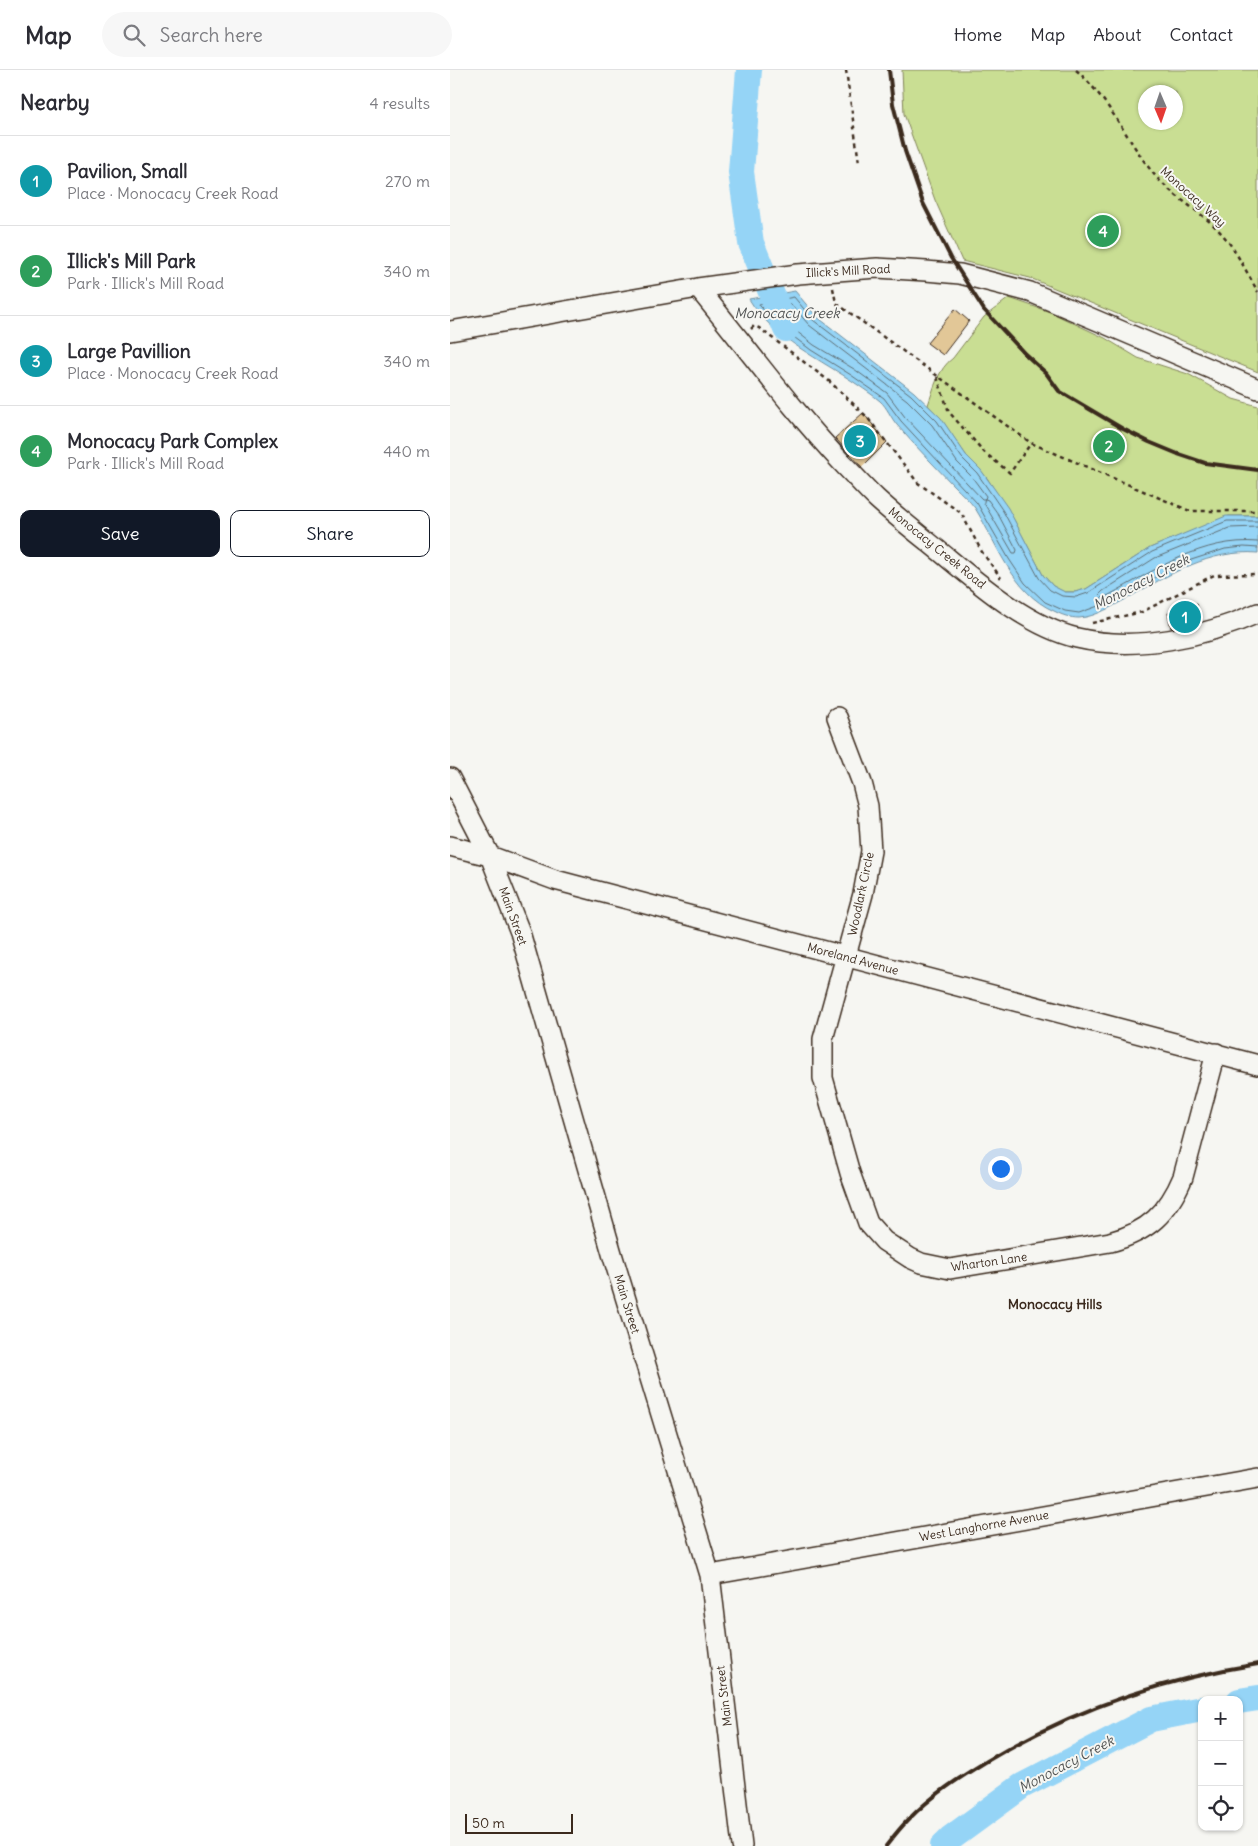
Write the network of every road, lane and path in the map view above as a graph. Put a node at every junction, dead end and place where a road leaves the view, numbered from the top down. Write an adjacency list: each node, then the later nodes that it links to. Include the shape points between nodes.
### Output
1 (846, 70): 3 (path)
2 (1076, 70): 6 (path, Monocacy Way, via 1097,92 1154,175 1222,235)
3 (859, 163)
4 (832, 287): 9 (path, via 836,303)
5 (698, 288): 8 (street, Illick's Mill Road); 10 (street, Illick's Mill Road, via 798,274 877,268 960,274 1030,292); 15 (street, Monocacy Creek Road, via 801,417 876,498 962,570 1020,611 1052,629 1075,637 1133,643 1192,634)
6 (1258, 292)
7 (759, 328): 14 (path, via 867,417 918,484 961,514)
8 (450, 331)
9 (936, 376): 11 (path); 11 (path, via 949,412 984,452 1010,473)
10 (1258, 389)
11 (1031, 443): 12 (path, via 1190,511)
12 (1258, 511)
13 (1258, 574): 16 (path, via 1214,575 1142,612)
14 (1002, 580)
15 (1258, 613)
16 (1086, 624)
17 (837, 717): 21 (street, Woodlark Circle, via 868,806 871,851)
18 (450, 778): 20 (street, Main Street)
19 (450, 846): 20 (street, Moreland Avenue)
20 (490, 856): 21 (street, Moreland Avenue, via 555,880); 25 (street, Main Street, via 520,932 613,1258)
21 (847, 957): 22 (street, Moreland Avenue); 22 (street, Wharton Lane, via 823,1039 823,1078 827,1095 868,1223 884,1241 922,1263 950,1269 1110,1242 1128,1238 1154,1222 1176,1194 1183,1177)
22 (1216, 1053): 23 (street, Moreland Avenue)
23 (1258, 1065)
24 (1258, 1478): 25 (street, West Langhorne Avenue)
25 (710, 1575): 26 (street, Main Street)
26 (742, 1846)

